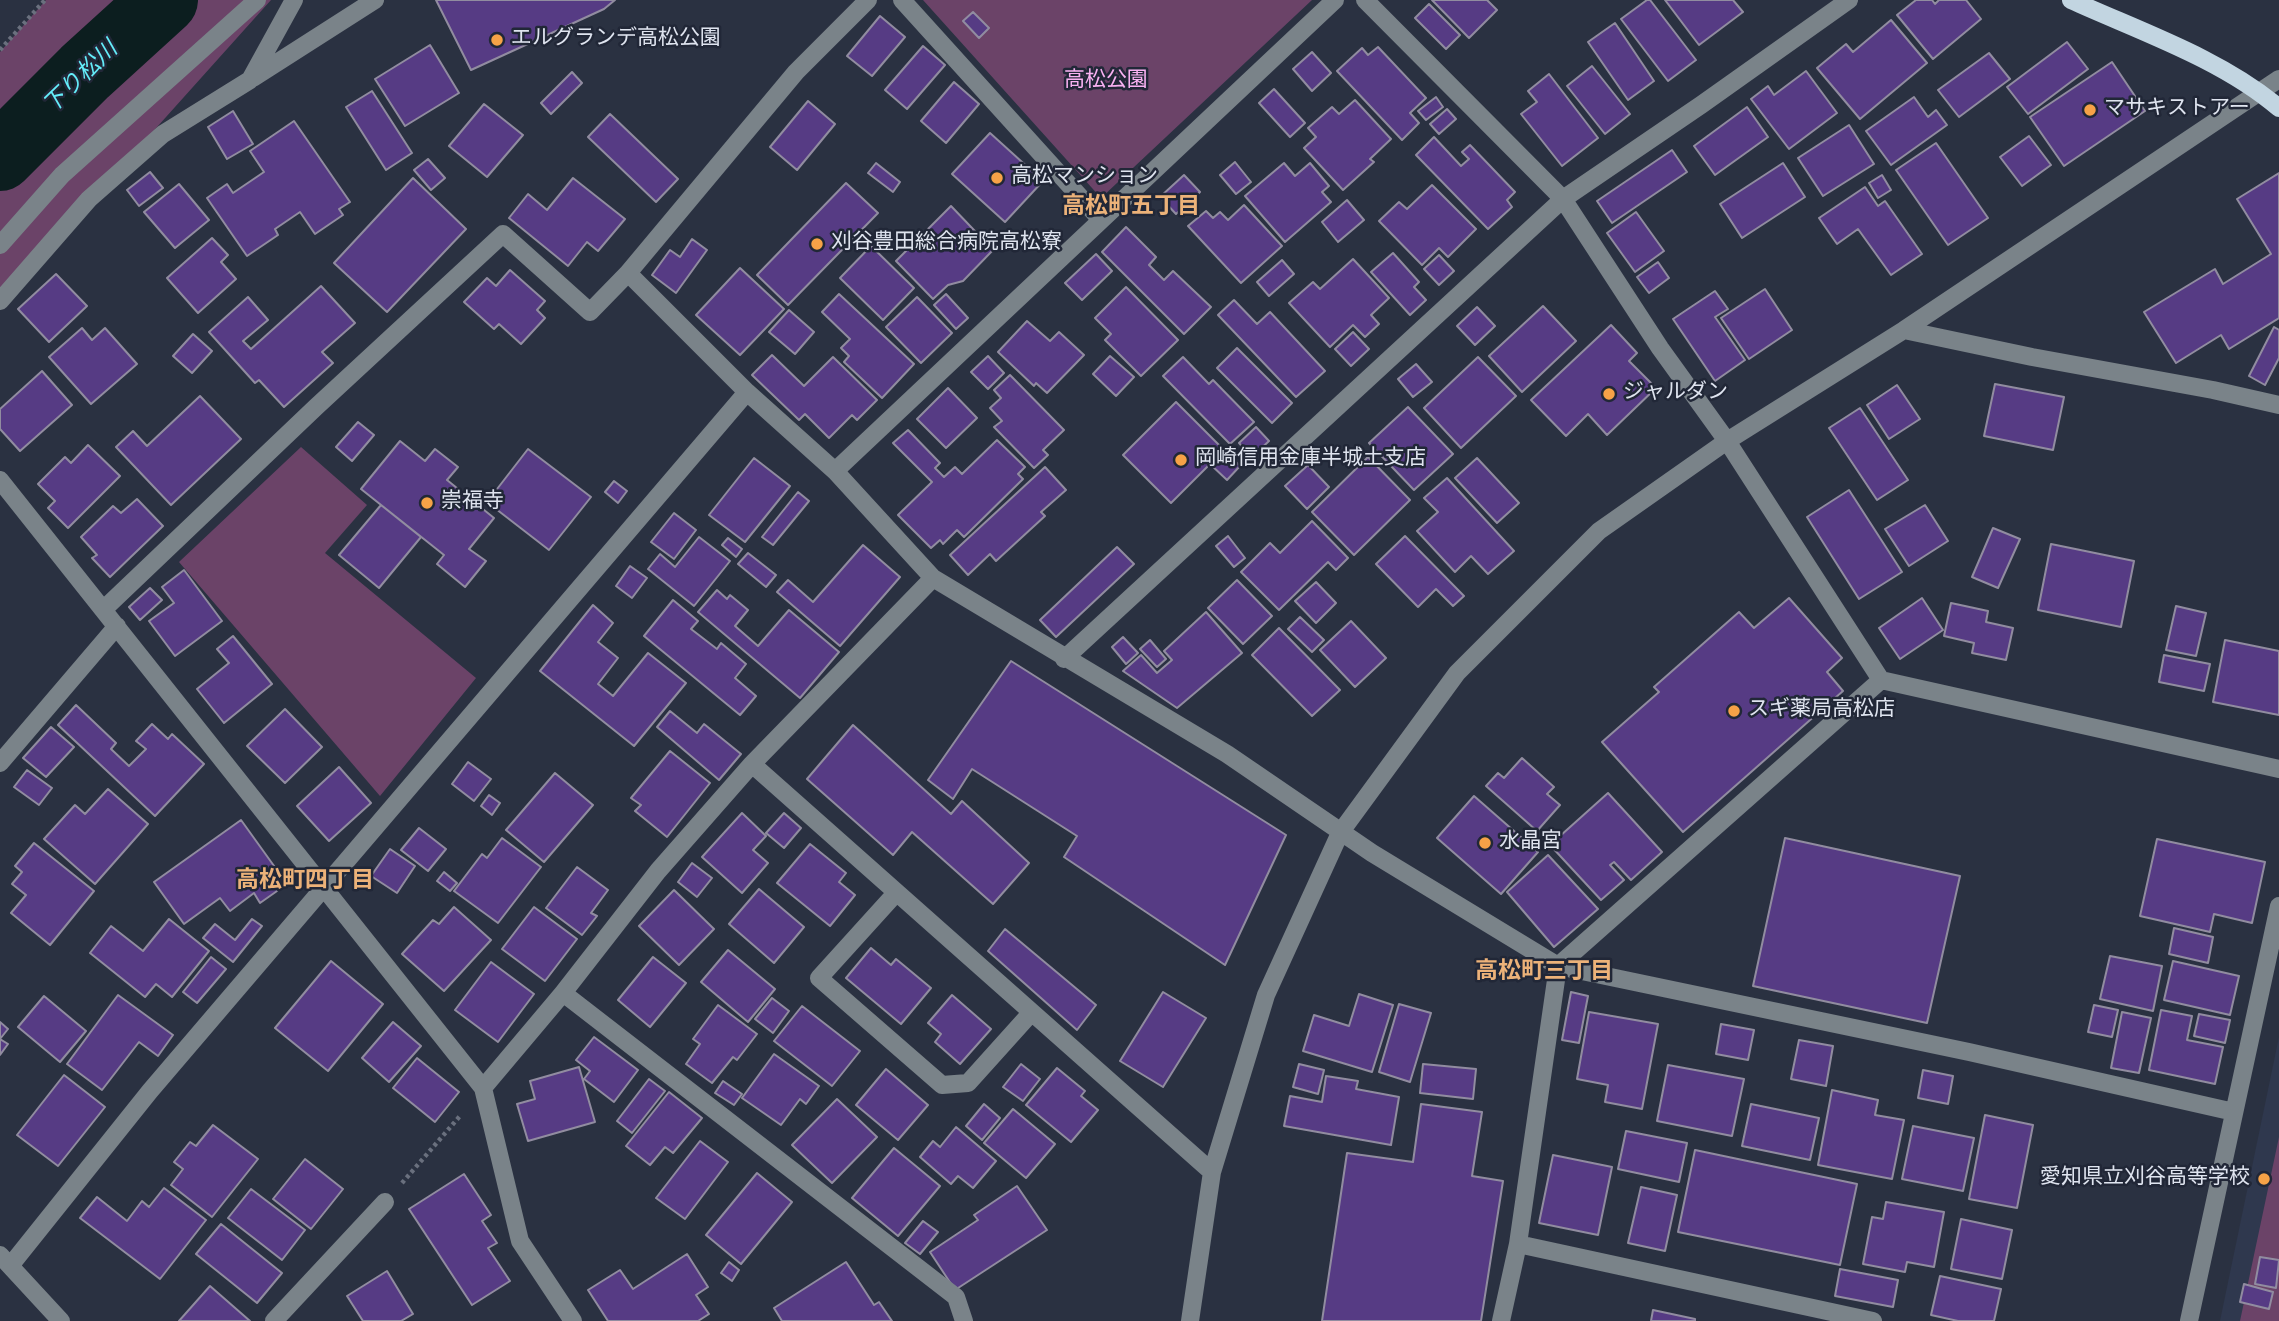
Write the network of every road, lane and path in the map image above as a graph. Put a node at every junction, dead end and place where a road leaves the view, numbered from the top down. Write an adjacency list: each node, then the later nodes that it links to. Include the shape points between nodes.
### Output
1 (45, 0): 11 (path)
2 (257, 0): 18 (street, via 62,175)
3 (294, 0): 13 (street)
4 (375, 0): 13 (street)
5 (868, 0): 19 (street, via 796,72)
6 (902, 0): 17 (street)
7 (1335, 0): 17 (street)
8 (1365, 0): 16 (street)
9 (1849, 0): 16 (street)
10 (2071, 0): 14 (main road, via 2201,58)
11 (0, 50)
12 (2279, 79): 14 (street)
13 (250, 80): 20 (street, via 163,134 89,199)
14 (2260, 92): 15 (main road); 21 (street)
15 (2279, 108)
16 (1563, 200): 24 (street); 30 (street)
17 (1101, 220): 25 (street)
18 (0, 246)
19 (628, 273): 22 (street); 28 (street, via 590,312 503,234)
20 (0, 301)
21 (1904, 330): 23 (street); 24 (street)
22 (747, 392): 25 (street); 36 (street)
23 (2279, 405)
24 (1727, 441): 31 (street); 35 (street, via 1599,531 1457,673)
25 (835, 471): 27 (street)
26 (0, 480): 28 (street)
27 (933, 578): 30 (street); 33 (street)
28 (104, 609): 29 (street)
29 (117, 626): 32 (street); 36 (street)
30 (1064, 659): 35 (street, via 1227,754)
31 (1881, 680): 34 (street); 39 (street)
32 (0, 763)
33 (752, 764): 37 (street); 40 (street, via 658,871)
34 (2279, 769)
35 (1340, 833): 39 (street); 44 (street, via 1266,995)
36 (324, 887): 42 (street); 47 (street)
37 (896, 892): 41 (street); 41 (street, via 819,978 942,1085 968,1083)
38 (2279, 906): 43 (street)
39 (1558, 966): 43 (street); 46 (street)
40 (563, 993): 42 (street); 51 (street, via 956,1297)
41 (1031, 1013): 44 (street)
42 (484, 1088): 45 (path); 50 (street, via 520,1241)
43 (2234, 1112): 55 (street)
44 (1212, 1172): 52 (street)
45 (385, 1202): 49 (street)
46 (1518, 1244): 53 (street); 54 (street)
47 (5, 1260): 48 (street)
48 (61, 1321)
49 (274, 1321)
50 (573, 1321)
51 (964, 1321)
52 (1190, 1321)
53 (1501, 1321)
54 (1873, 1321)
55 (2189, 1321)

